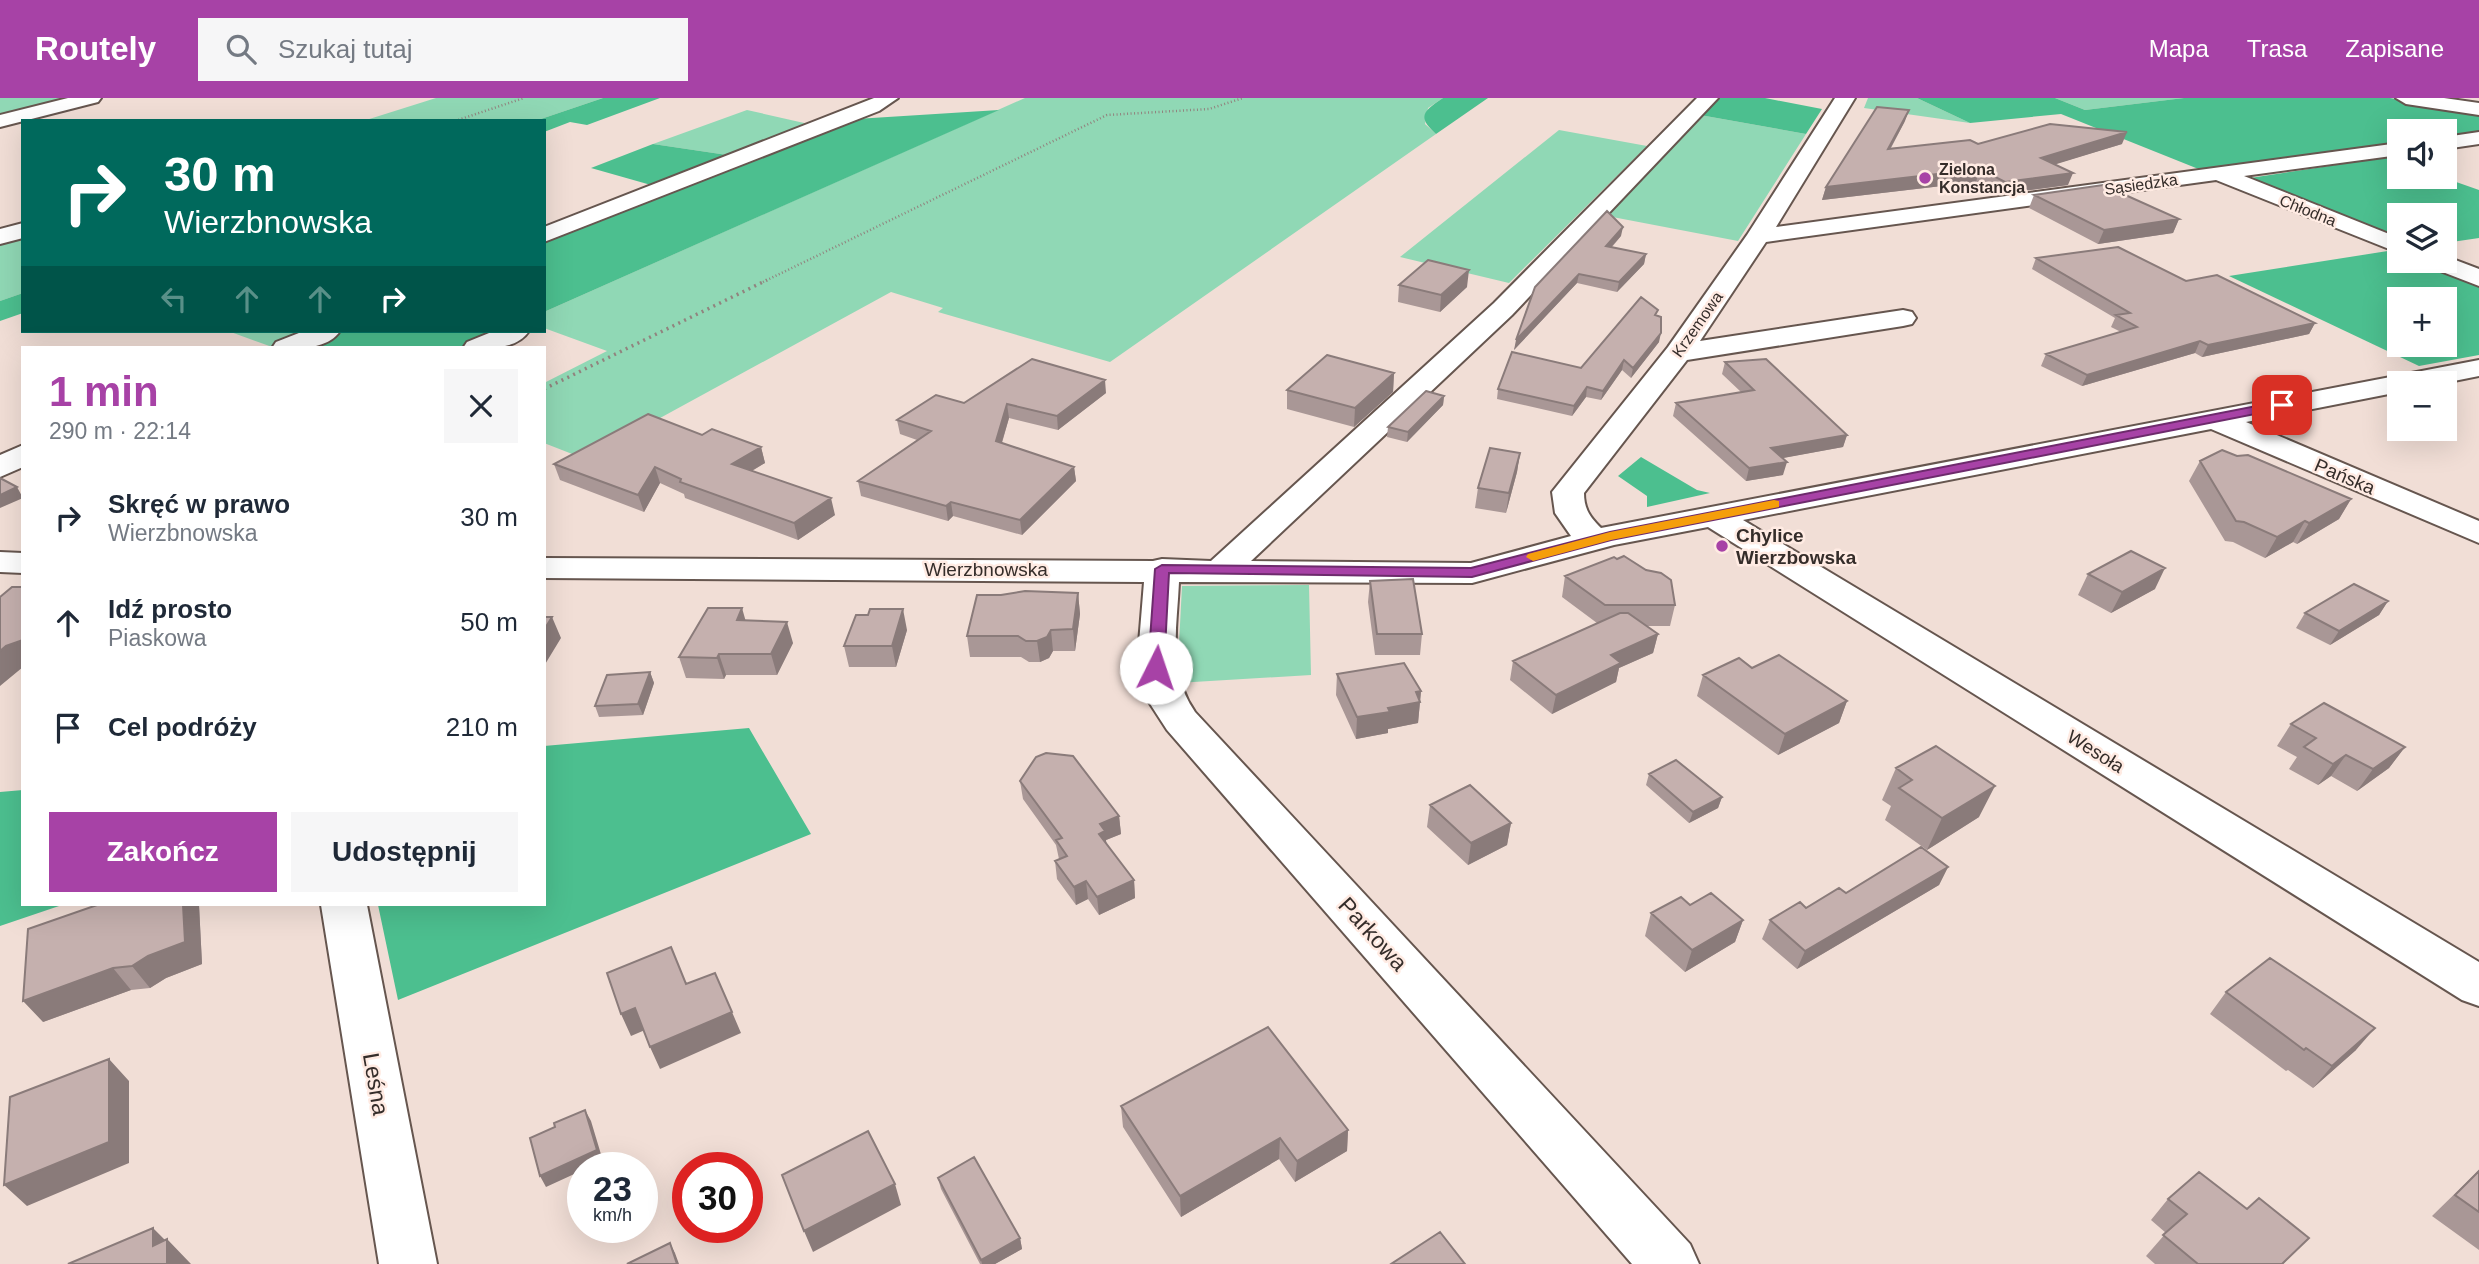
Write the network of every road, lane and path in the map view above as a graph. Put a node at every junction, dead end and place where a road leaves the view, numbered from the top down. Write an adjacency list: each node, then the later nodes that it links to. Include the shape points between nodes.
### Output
1 (91, 98): 10 (street)
2 (524, 98): 9 (path)
3 (888, 98): 17 (street)
4 (1243, 98): 29 (path, via 1223,108 1197,112 1146,110 1107,115)
5 (1708, 98): 38 (street, via 1503,309)
6 (1845, 98): 15 (street, Krzemowa)
7 (2406, 98): 8 (street)
8 (2479, 109)
9 (461, 119)
10 (0, 121)
11 (2479, 138): 12 (street)
12 (2457, 141)
13 (2387, 151): 14 (street, Sąsiedzka)
14 (2217, 173): 15 (street, Sąsiedzka, via 1825,227); 19 (street, Chłodna)
15 (1765, 225): 27 (street, Krzemowa)
16 (21, 231): 18 (street)
17 (546, 234)
18 (0, 237)
19 (2387, 241)
20 (2457, 269): 21 (street)
21 (2479, 278)
22 (1903, 318): 27 (street)
23 (322, 333): 25 (street)
24 (511, 333): 26 (street)
25 (291, 346)
26 (482, 346)
27 (1678, 353): 35 (street, Krzemowa, via 1568,492 1566,505 1572,517)
28 (2479, 368): 30 (street, Wierzbnowska)
29 (546, 388)
30 (2211, 418): 33 (street, Wierzbnowska); 34 (street, Pańska)
31 (21, 455): 32 (street)
32 (0, 468)
33 (1713, 516): 35 (street, Wierzbnowska); 40 (street, Wesoła)
34 (2479, 533)
35 (1594, 541): 38 (street, Wierzbnowska, via 1472,573)
36 (546, 568): 37 (street, Wierzbnowska)
37 (1162, 569): 38 (street, Wierzbnowska); 42 (street, Parkowa, via 1156,668 1164,696 1181,721)
38 (1222, 570)
39 (344, 906): 41 (street, Leśna)
40 (2479, 986)
41 (408, 1264)
42 (1670, 1264)

